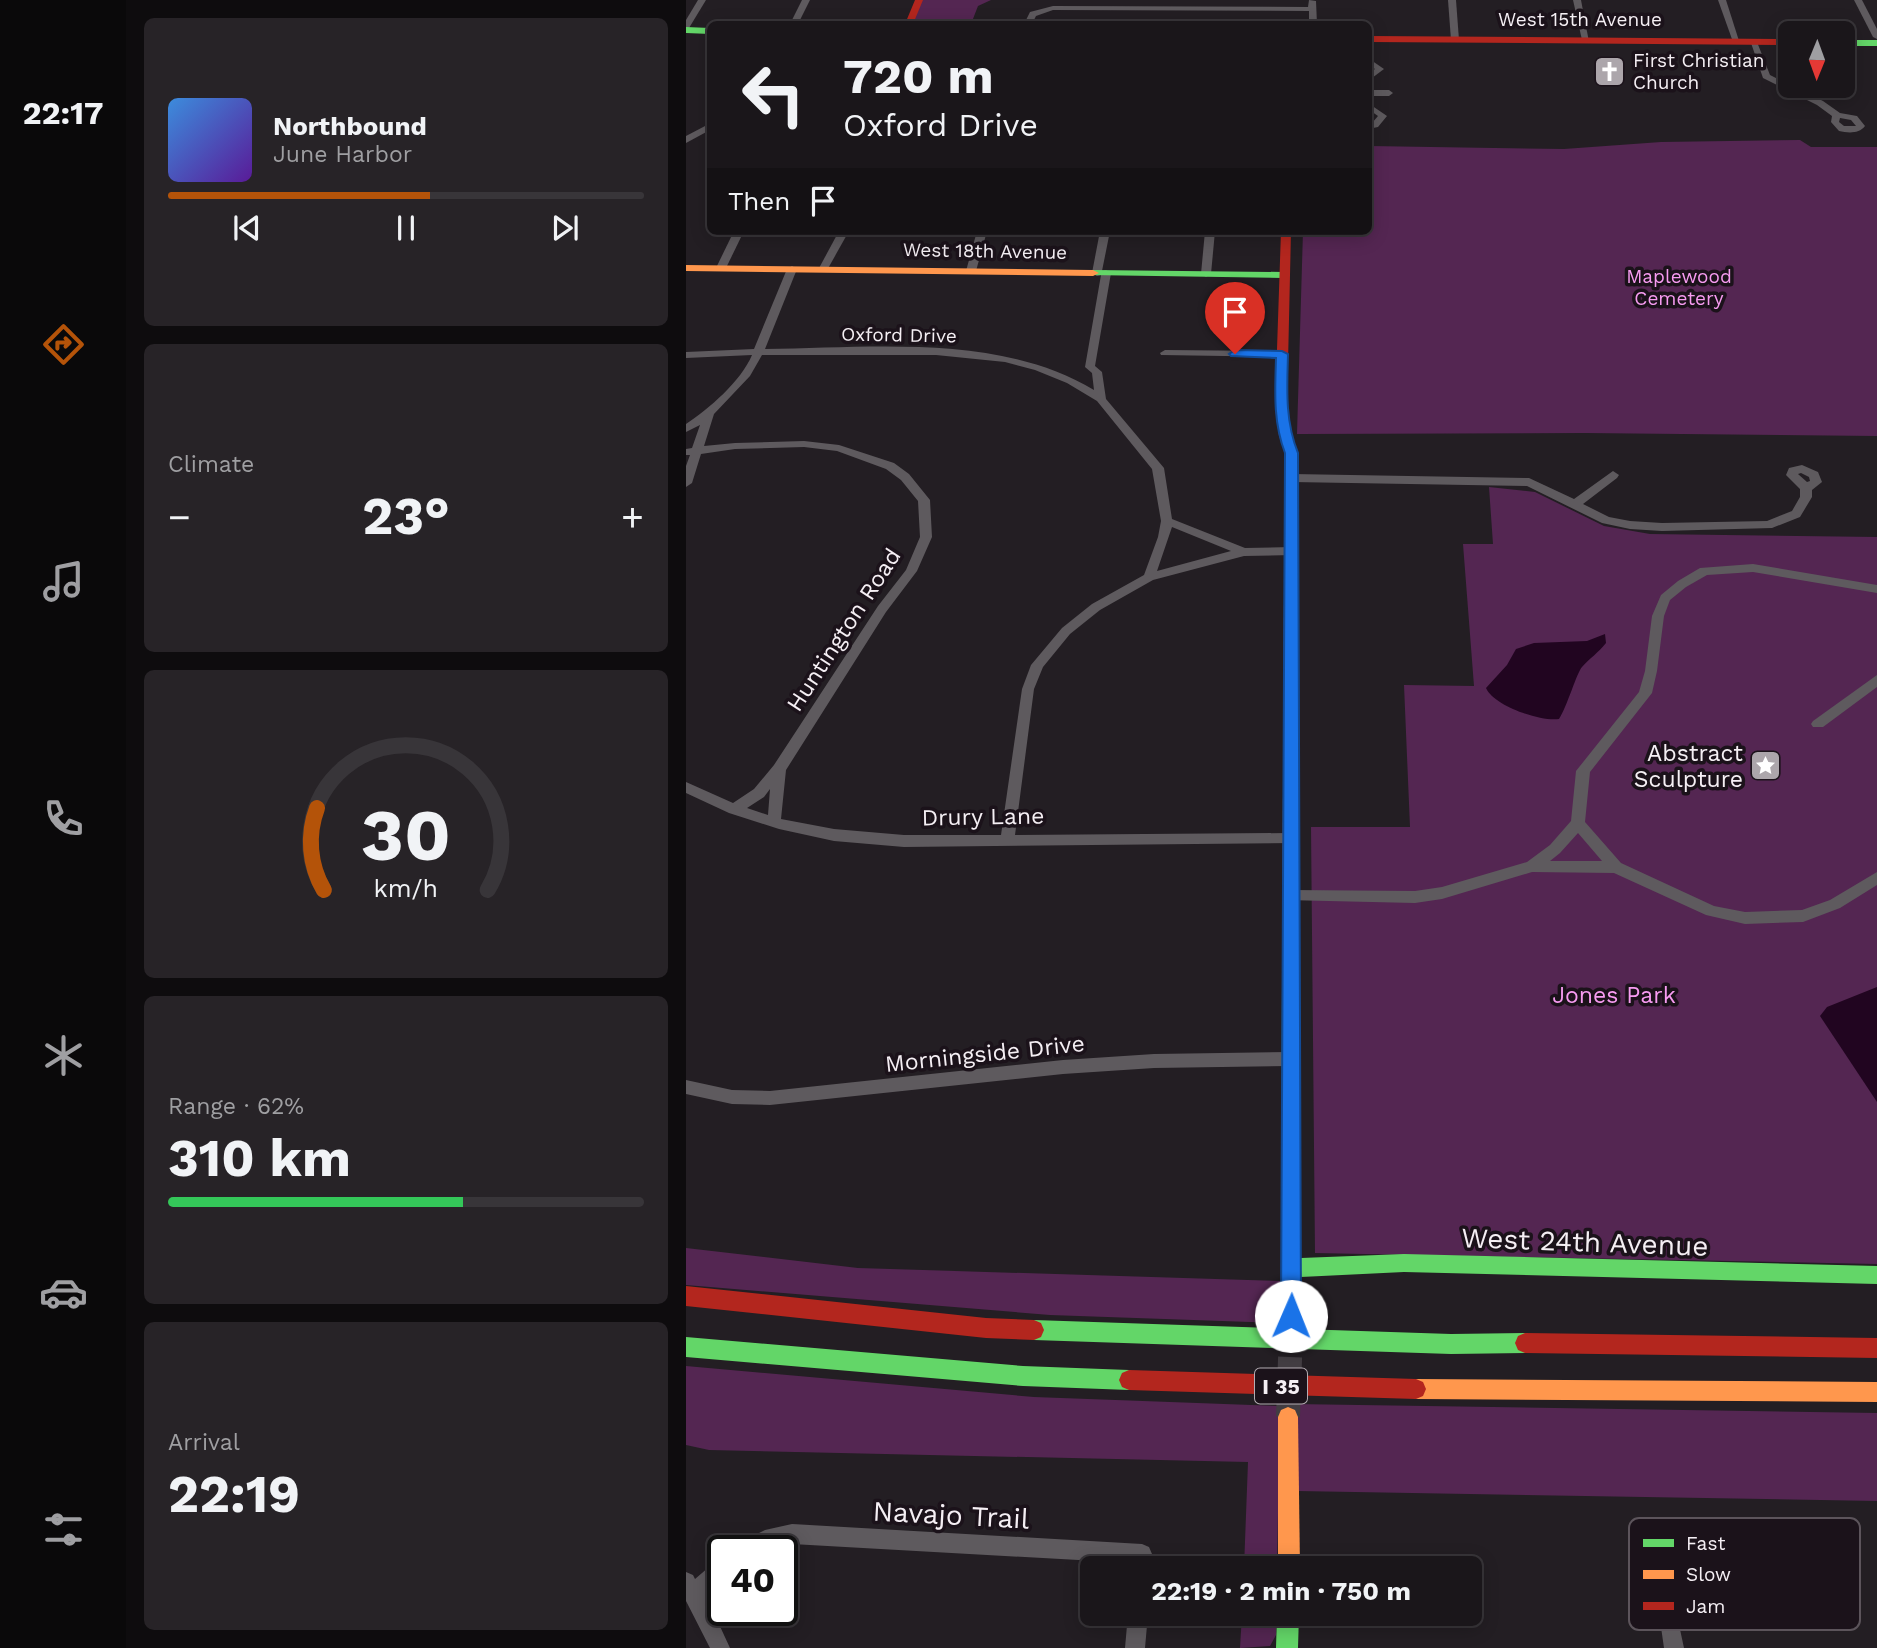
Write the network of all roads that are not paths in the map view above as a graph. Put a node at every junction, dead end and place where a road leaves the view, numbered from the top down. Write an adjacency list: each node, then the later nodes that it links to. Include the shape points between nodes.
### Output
1 (702, 0): 12 (street)
2 (806, 0): 9 (street)
3 (919, 0): 10 (main road)
4 (1452, 0): 16 (street)
5 (1577, 0): 17 (street)
6 (1722, 0): 18 (street)
7 (1858, 0): 14 (street)
8 (1312, 5): 11 (street, via 1053,8 1032,14)
9 (796, 21)
10 (910, 21)
11 (1028, 21)
12 (686, 28): 13 (main road)
13 (707, 31)
14 (1877, 37)
15 (1372, 39): 16 (main road, West 15th Avenue)
16 (1455, 40): 17 (main road, West 15th Avenue)
17 (1586, 40): 18 (main road, West 15th Avenue)
18 (1745, 42): 19 (main road, West 15th Avenue); 27 (street, via 1766,76)
19 (1778, 42)
20 (1855, 43): 21 (main road)
21 (1877, 43)
22 (1372, 63): 23 (street, via 1380,69)
23 (1372, 76)
24 (1372, 93): 25 (street)
25 (1389, 93)
26 (1372, 108): 28 (street, via 1383,116)
27 (1838, 115)
28 (1372, 125)
29 (707, 129): 30 (street)
30 (686, 140)
31 (737, 235): 38 (street)
32 (842, 235): 40 (street)
33 (981, 235): 41 (street)
34 (1105, 235): 42 (street)
35 (1210, 235): 43 (street)
36 (1286, 235): 44 (main road)
37 (686, 268): 38 (main road, West 18th Avenue)
38 (721, 268): 39 (main road, West 18th Avenue)
39 (792, 269): 40 (main road, West 18th Avenue); 45 (street)
40 (823, 270): 41 (main road, West 18th Avenue)
41 (971, 271): 42 (main road, West 18th Avenue)
42 (1101, 273): 43 (main road, West 18th Avenue); 49 (street)
43 (1206, 274): 44 (main road, West 18th Avenue)
44 (1283, 275): 47 (main road)
45 (760, 352): 48 (street, Oxford Drive); 50 (street, Oxford Drive, via 986,356 1030,364); 52 (street)
46 (1165, 353): 47 (street)
47 (1282, 354): 56 (main road, via 1280,408 1292,453)
48 (686, 355)
49 (1090, 367): 50 (street); 51 (street, via 1097,372)
50 (1065, 378): 51 (street, Oxford Drive)
51 (1101, 398): 60 (street, via 1158,468)
52 (709, 413): 53 (street); 54 (street)
53 (686, 429)
54 (690, 451): 57 (street); 67 (street, Huntington Road, via 804,444 839,448 890,466 924,500 926,537 911,571)
55 (1613, 475): 59 (street)
56 (1292, 478): 59 (street, via 1529,482); 61 (main road)
57 (686, 483)
58 (1806, 488): 59 (street, via 1796,514 1747,527 1630,526)
59 (1575, 505)
60 (1167, 521): 62 (street); 63 (street)
61 (1293, 551): 62 (street); 73 (main road)
62 (1244, 552): 63 (street)
63 (1149, 576): 72 (street, via 1096,607 1066,631 1037,665 1028,689)
64 (1877, 589): 71 (street, via 1753,568 1704,571 1682,584 1665,598 1658,616 1645,693 1583,771)
65 (1877, 680): 66 (street)
66 (1818, 724)
67 (779, 769): 69 (street, via 759,793); 70 (street, Huntington Road)
68 (686, 787): 69 (street, Drury Lane)
69 (734, 808): 70 (street, Drury Lane)
70 (774, 822): 72 (street, Drury Lane, via 834,835 904,841)
71 (1578, 823): 74 (street); 75 (street)
72 (1007, 839): 73 (street, Drury Lane)
73 (1289, 839): 77 (main road)
74 (1532, 866): 75 (street); 77 (street, via 1428,895)
75 (1616, 867): 76 (street, via 1711,911 1745,918 1803,916 1835,904)
76 (1877, 878)
77 (1290, 895): 78 (main road)
78 (1290, 1059): 79 (street, Morningside Drive, via 1063,1067 770,1098 732,1097); 80 (main road)
79 (686, 1087)
80 (1292, 1268): 81 (main road, West 24th Avenue, via 1404,1263); 83 (main road)
81 (1877, 1275)
82 (686, 1296): 85 (main road, I 35, via 1013,1329 1451,1345)
83 (1291, 1316)
84 (686, 1347): 86 (main road, I 35, via 1023,1376 1329,1388)
85 (1877, 1348)
86 (1877, 1392)
87 (1288, 1418): 90 (main road)
88 (788, 1535): 89 (street, Navajo Trail)
89 (1142, 1556)
90 (1289, 1556)
91 (707, 1578): 92 (street)
92 (690, 1588): 96 (street)
93 (1137, 1626): 97 (street)
94 (1288, 1626): 98 (main road)
95 (1672, 1630): 99 (street)
96 (720, 1648)
97 (1135, 1648)
98 (1287, 1648)
99 (1674, 1648)

